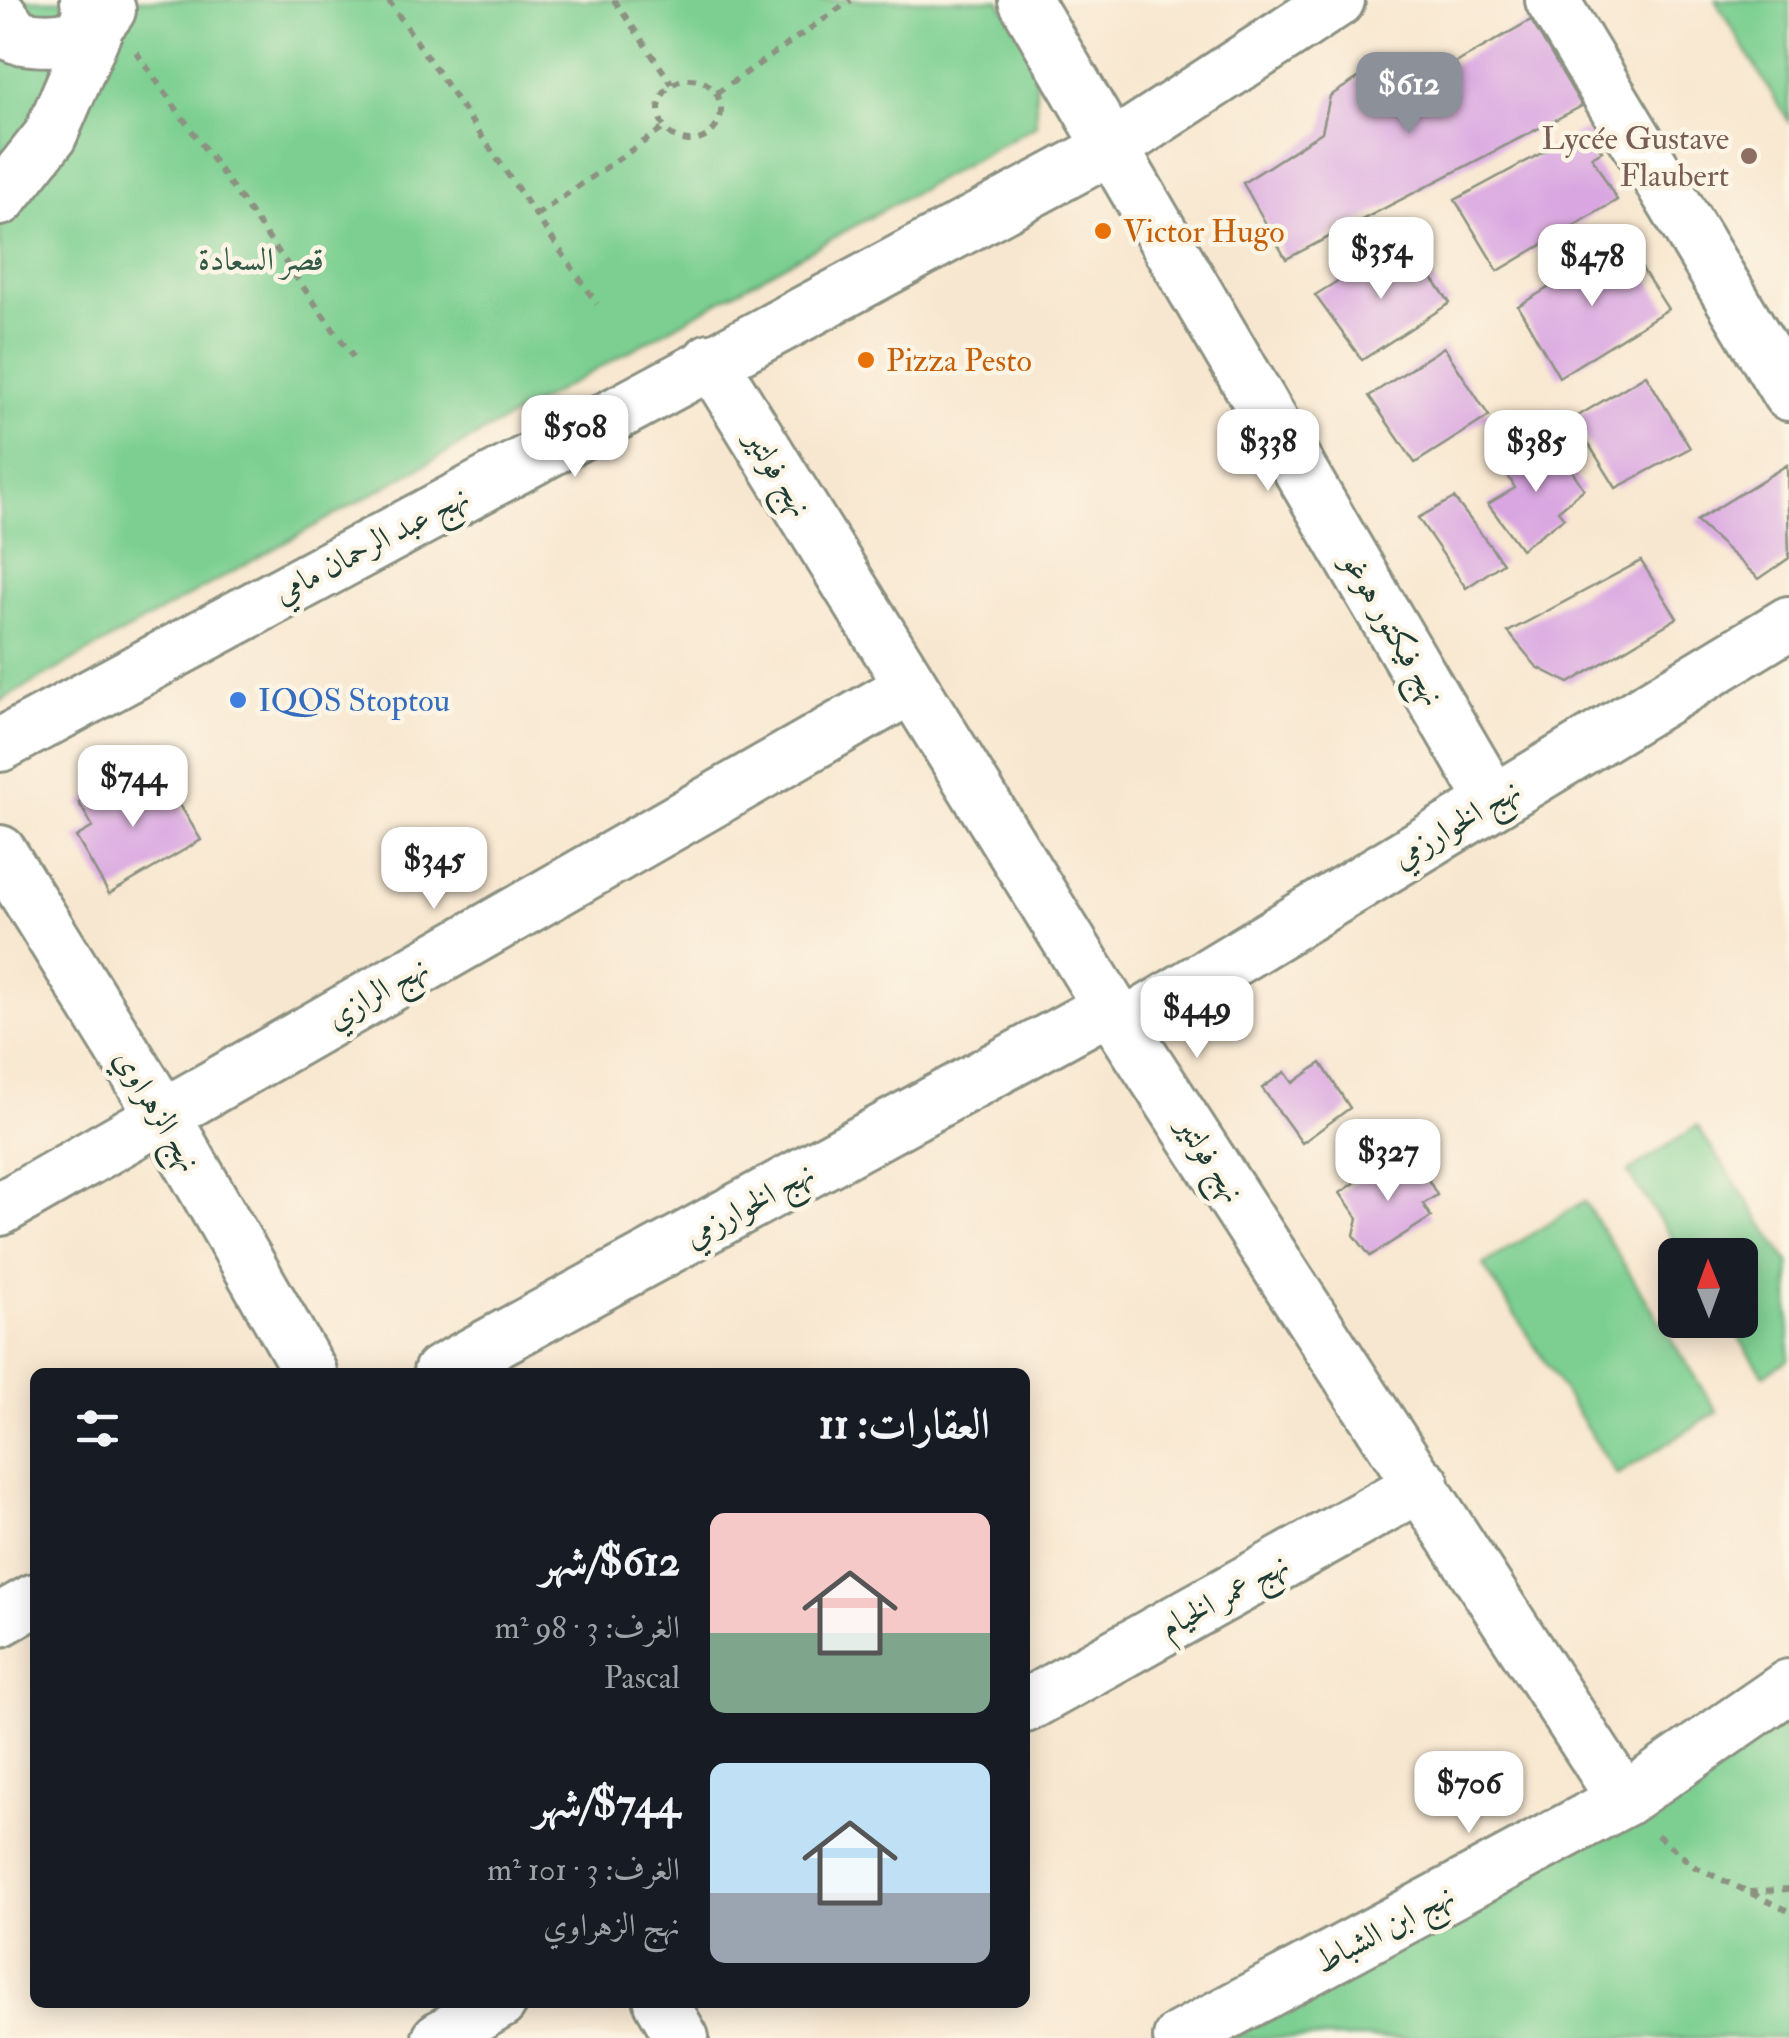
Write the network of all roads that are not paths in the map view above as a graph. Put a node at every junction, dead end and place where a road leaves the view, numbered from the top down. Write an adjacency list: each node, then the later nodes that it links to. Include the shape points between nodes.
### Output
1 (1025, 0): 6 (street, نهج فيكتور هوغو)
2 (1338, 0): 6 (street, نهج عبد الرحمان مامي)
3 (1552, 0): 9 (street)
4 (100, 10): 5 (street, via 52,43 16,37); 7 (street, via 50,136)
5 (0, 14)
6 (1114, 147): 8 (street, نهج عبد الرحمان مامي); 13 (street, نهج فيكتور هوغو)
7 (0, 199)
8 (710, 360): 11 (street, نهج فولتير); 12 (street, نهج عبد الرحمان مامي)
9 (1789, 394)
10 (1789, 623): 13 (street, نهج الخوارزمي)
11 (910, 686): 15 (street, نهج فولتير); 16 (street, نهج الرازي)
12 (0, 745)
13 (1494, 800): 15 (street, نهج الخوارزمي)
14 (0, 852): 16 (street, نهج الزهراوي)
15 (1117, 1016): 19 (street, نهج الخوارزمي); 20 (street, نهج فولتير)
16 (162, 1115): 17 (street, نهج الرازي); 18 (street, نهج الزهراوي)
17 (0, 1209)
18 (308, 1368)
19 (448, 1368)
20 (1422, 1484): 24 (street, نهج عمر الخيام); 25 (street, نهج فولتير)
21 (30, 1603): 22 (street)
22 (0, 1620)
23 (1789, 1686): 25 (street, نهج ابن الشباط)
24 (1030, 1703)
25 (1624, 1800): 30 (street, نهج ابن الشباط)
26 (490, 2008): 28 (street)
27 (664, 2008): 29 (street)
28 (439, 2038)
29 (682, 2038)
30 (1180, 2038)

